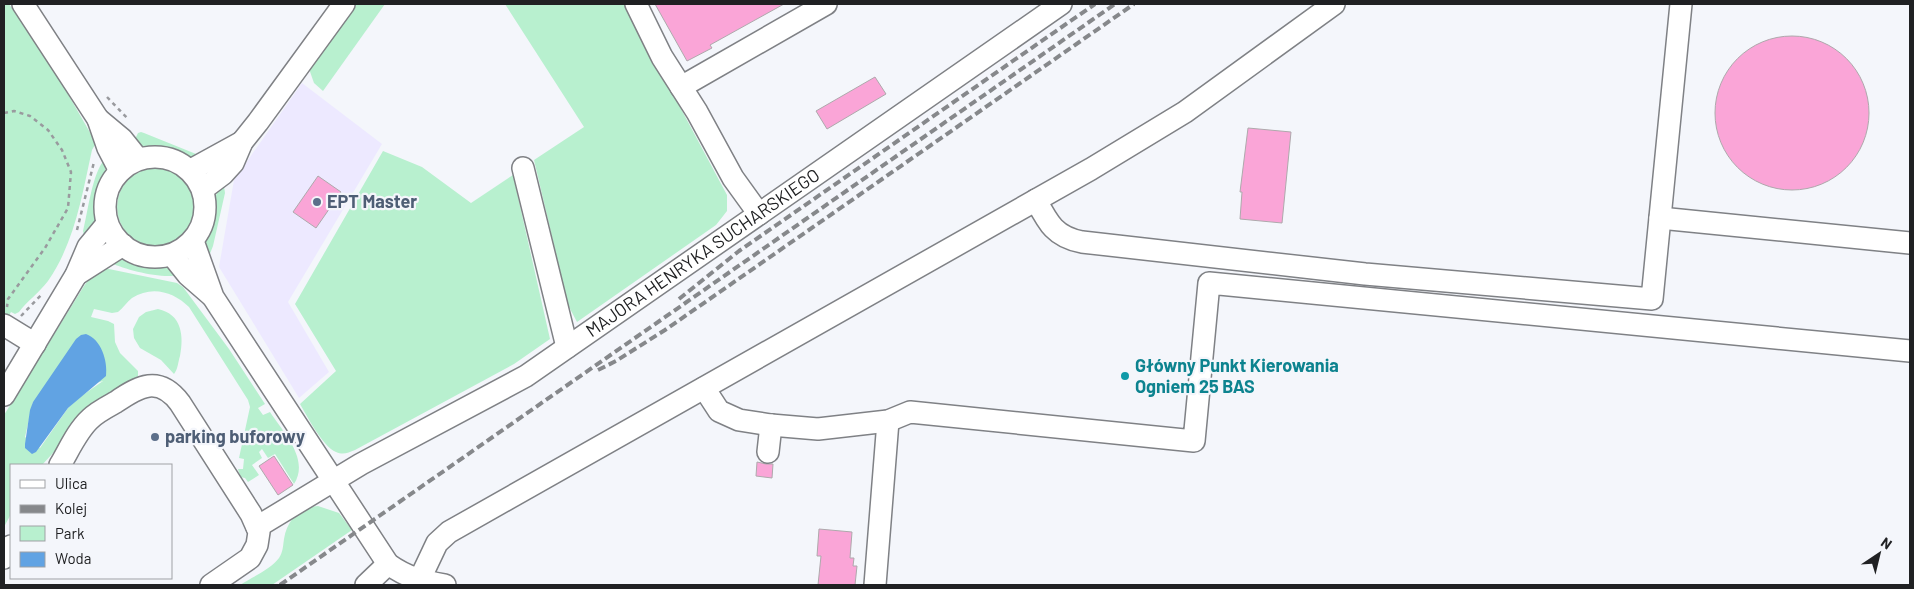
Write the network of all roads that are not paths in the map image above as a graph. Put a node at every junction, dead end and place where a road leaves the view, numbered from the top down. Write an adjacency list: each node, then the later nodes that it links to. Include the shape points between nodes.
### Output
1 (23, 4): 9 (street)
2 (344, 4): 10 (street)
3 (636, 4): 8 (street)
4 (826, 4): 8 (street)
5 (1061, 4): 17 (street, MAJORA HENRYKA SUCHARSKIEGO)
6 (1334, 4): 16 (street, via 1185,112)
7 (1681, 4): 18 (street)
8 (681, 87): 17 (street, via 733,178)
9 (98, 118): 11 (street, via 122,139); 14 (street)
10 (242, 142): 13 (street); 15 (street, via 233,163)
11 (138, 159): 13 (street, via 166,157); 14 (street)
12 (523, 168): 28 (street)
13 (191, 170): 15 (street)
14 (120, 171): 19 (street, via 107,192)
15 (203, 189): 20 (street, via 205,218)
16 (1036, 200): 18 (street, via 1058,233 1082,242 1365,274 1652,299); 30 (street)
17 (759, 214): 28 (street, MAJORA HENRYKA SUCHARSKIEGO)
18 (1660, 218): 21 (street)
19 (106, 224): 22 (street); 24 (street, via 88,247)
20 (192, 241): 23 (street); 25 (street)
21 (1910, 243)
22 (123, 246): 23 (street, via 145,256); 24 (street)
23 (172, 255): 25 (street, via 188,275)
24 (76, 275): 27 (street)
25 (213, 297): 36 (street)
26 (9, 320): 27 (street)
27 (35, 344): 31 (street)
28 (567, 347): 36 (street, MAJORA HENRYKA SUCHARSKIEGO, via 526,376)
29 (1910, 351): 32 (street, via 1209,283 1194,441 910,412)
30 (704, 388): 33 (street, via 719,411 739,420); 39 (street, via 449,532 437,543)
31 (4, 395)
32 (888, 421): 33 (street, via 818,429); 43 (street)
33 (771, 424): 34 (street)
34 (768, 452)
35 (61, 464): 37 (street, via 95,415 138,388 160,387 171,392 180,403)
36 (332, 481): 37 (street, MAJORA HENRYKA SUCHARSKIEGO); 38 (street)
37 (257, 527): 40 (street, via 257,545 250,558)
38 (388, 564): 39 (street); 41 (street)
39 (419, 581): 42 (street)
40 (211, 585)
41 (366, 585)
42 (445, 585)
43 (875, 585)

